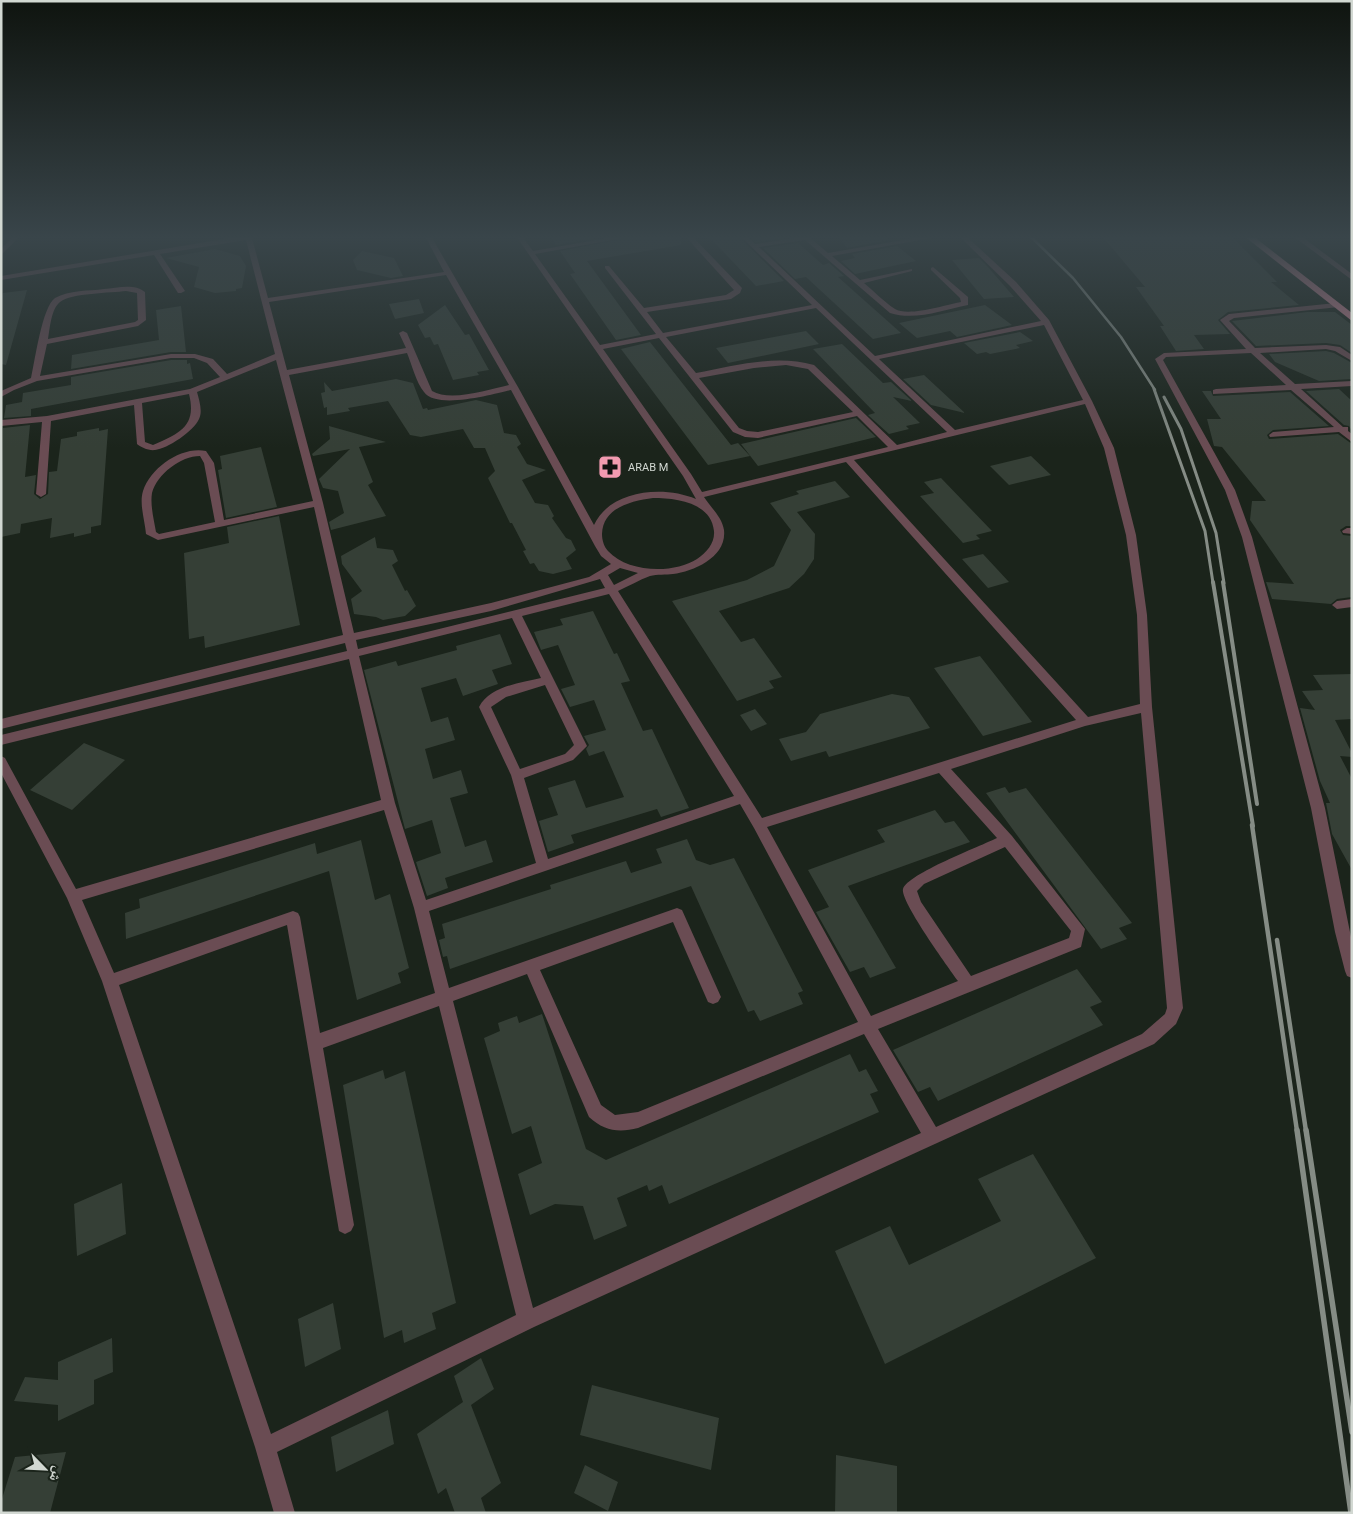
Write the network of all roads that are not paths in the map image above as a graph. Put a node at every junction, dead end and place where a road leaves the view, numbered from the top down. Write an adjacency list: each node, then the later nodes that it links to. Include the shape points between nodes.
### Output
1 (817, 306): 25 (street)
2 (52, 307): 20 (street)
3 (142, 307): 20 (street, via 142,320 138,324)
4 (265, 307): 24 (street)
5 (467, 307): 32 (street)
6 (568, 307): 21 (street)
7 (638, 307): 15 (street)
8 (668, 307): 15 (street)
9 (814, 307): 19 (street)
10 (888, 307): 11 (street, via 902,314)
11 (948, 307)
12 (1033, 307): 17 (street)
13 (1330, 307): 23 (street, via 1225,318 1226,325)
14 (1337, 307): 16 (highway)
15 (641, 311): 19 (street)
16 (1352, 318)
17 (1046, 322): 25 (street); 37 (street)
18 (403, 333): 22 (street)
19 (662, 335): 21 (street); 28 (street)
20 (43, 342): 30 (street)
21 (596, 348): 50 (street)
22 (409, 350): 27 (street); 32 (street, via 432,396 451,398)
23 (1254, 352): 26 (street, via 1330,348 1342,351); 33 (street); 80 (street, via 1164,355 1159,358 1230,490 1247,538 1318,808)
24 (278, 356): 27 (street); 29 (street)
25 (875, 358): 44 (street)
26 (1352, 359)
27 (285, 373): 51 (street)
28 (695, 376): 39 (street, via 800,362 811,367); 39 (street, via 736,430 745,434 758,435)
29 (226, 378): 30 (street, via 210,361 182,355); 34 (street)
30 (35, 379): 36 (street)
31 (1352, 383): 33 (street)
32 (514, 387): 54 (street)
33 (1294, 387): 35 (street); 43 (street)
34 (192, 392): 38 (street); 38 (street, via 196,413 192,425 153,448 142,444)
35 (1216, 392)
36 (1, 395)
37 (1088, 401): 44 (street); 65 (street, via 1109,448 1130,535 1142,615)
38 (138, 403): 40 (street)
39 (859, 414): 47 (street)
40 (47, 419): 41 (street); 49 (street)
41 (1, 423)
42 (1352, 428): 43 (street)
43 (1341, 429): 45 (street); 46 (street)
44 (954, 433): 47 (street)
45 (1273, 435)
46 (1352, 439)
47 (894, 447): 48 (street)
48 (849, 460): 50 (street); 66 (street)
49 (41, 494)
50 (700, 495): 52 (street)
51 (318, 503): 53 (street); 62 (street)
52 (706, 508): 54 (street, via 673,495 634,498 617,504 604,514 597,526); 56 (street, via 716,519 720,531 718,544 708,556 672,571)
53 (220, 525): 53 (street, via 209,463 203,454 190,453 168,466 151,485 148,492 151,534 154,536)
54 (596, 538): 55 (street, via 600,549)
55 (619, 564): 56 (street); 57 (street)
56 (650, 572): 58 (street)
57 (602, 574): 58 (street); 62 (street, via 491,607)
58 (614, 589): 61 (street); 72 (street)
59 (1352, 603): 60 (street)
60 (1336, 605)
61 (516, 615): 63 (street); 64 (street)
62 (348, 638): 63 (street); 67 (street)
63 (353, 653): 68 (street); 73 (street)
64 (546, 680): 71 (street, via 493,696 486,702 485,707); 71 (street, via 581,746 569,757)
65 (1146, 707): 66 (street); 87 (street, via 1175,1008 1172,1019 1148,1040)
66 (1085, 722): 70 (street)
67 (1, 724)
68 (1, 740)
69 (1, 761): 77 (street)
70 (942, 767): 74 (street); 75 (street)
71 (516, 775): 76 (street)
72 (744, 798): 74 (street); 76 (street)
73 (388, 803): 77 (street); 78 (street)
74 (759, 824): 85 (street)
75 (1007, 840): 82 (street, via 919,880 910,889 916,906); 82 (street, via 1078,929 1078,936 1076,942)
76 (544, 866): 78 (street)
77 (73, 896): 81 (street)
78 (421, 908): 83 (street)
79 (531, 966): 83 (street); 84 (street, via 677,914); 85 (street, via 596,1111 604,1120 619,1125)
80 (1352, 970)
81 (110, 981): 86 (street, via 294,917); 90 (street)
82 (968, 984): 85 (street)
83 (443, 997): 86 (street); 89 (street)
84 (713, 997)
85 (868, 1026): 87 (street)
86 (315, 1043): 88 (street)
87 (931, 1135): 89 (street)
88 (346, 1225)
89 (526, 1320): 90 (street)
90 (265, 1446): 91 (street)
91 (285, 1513)

